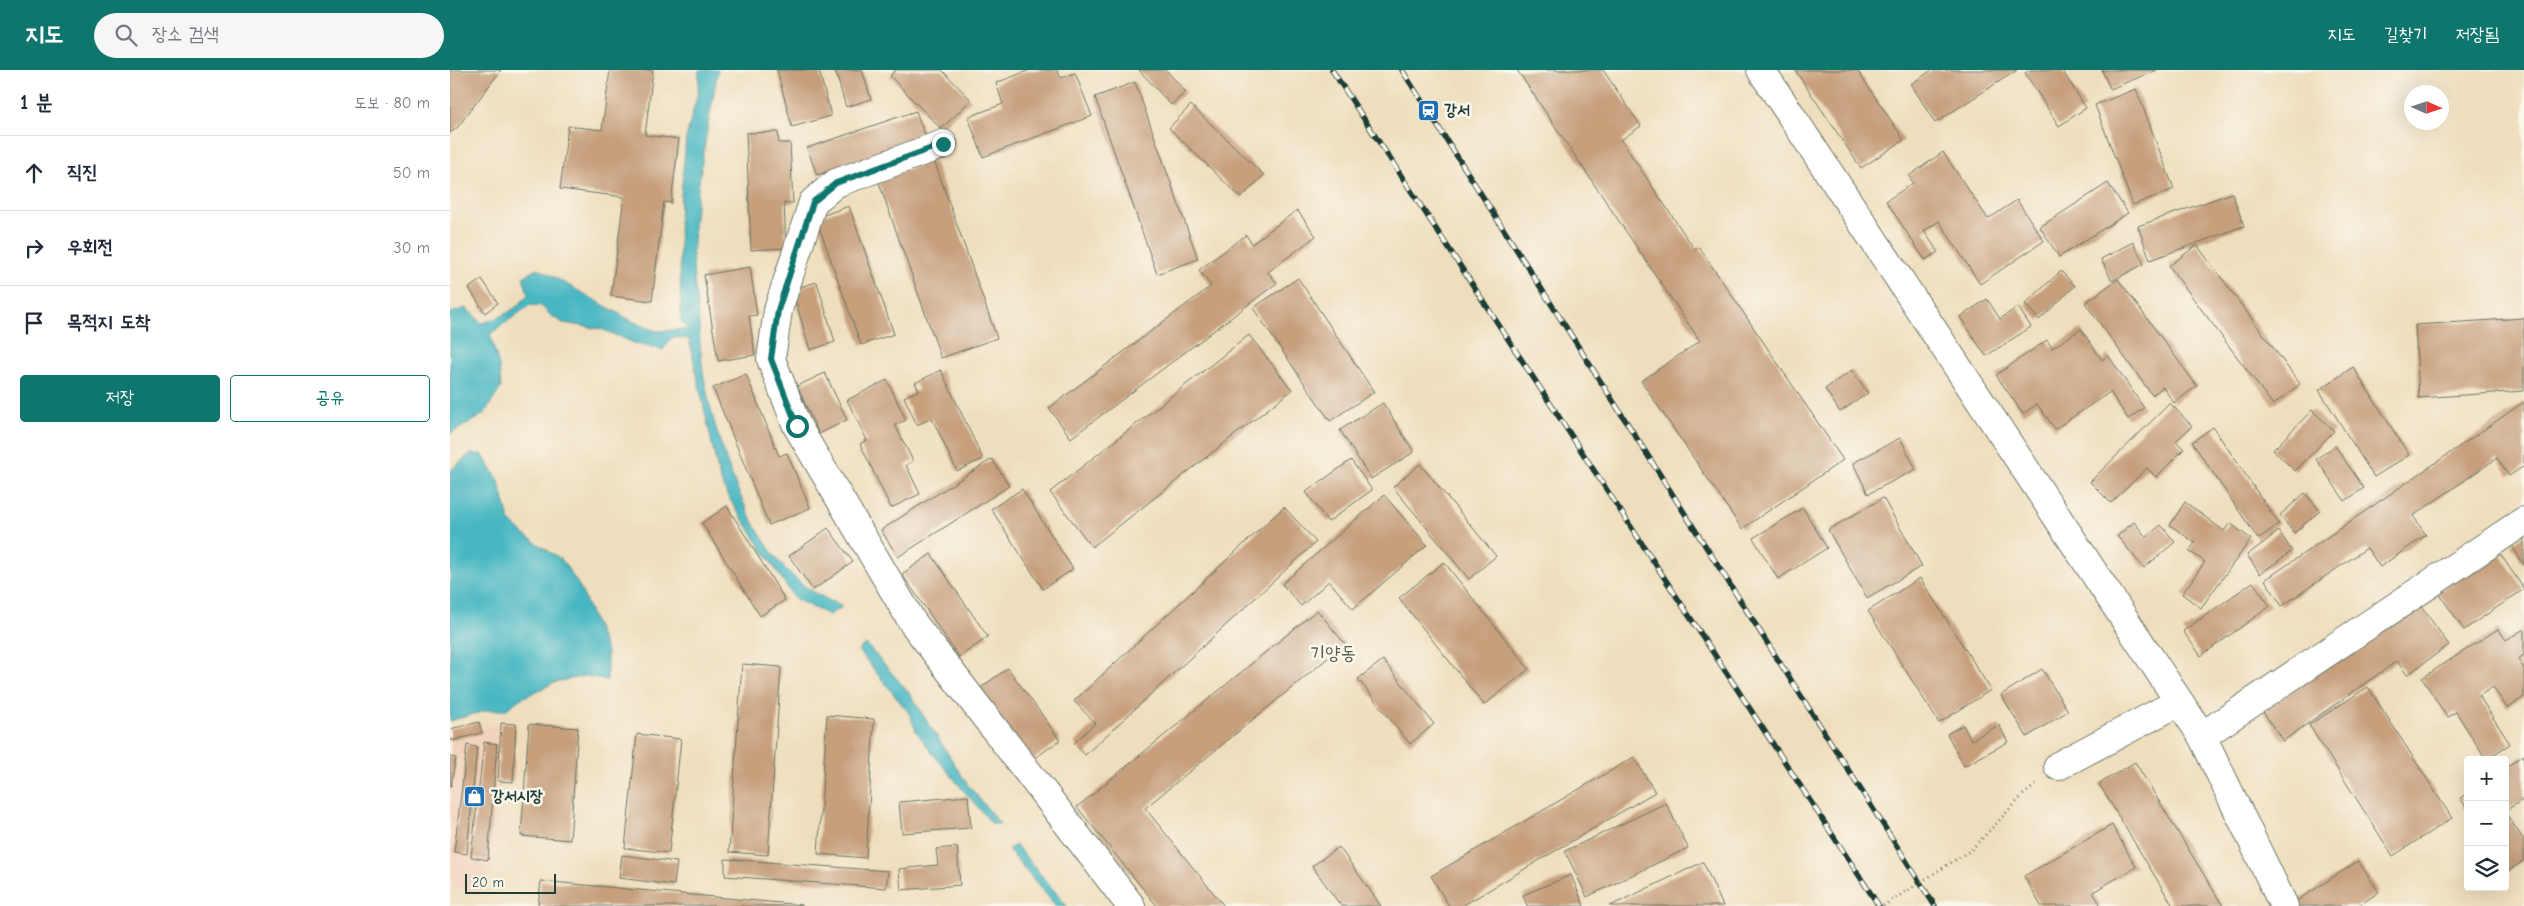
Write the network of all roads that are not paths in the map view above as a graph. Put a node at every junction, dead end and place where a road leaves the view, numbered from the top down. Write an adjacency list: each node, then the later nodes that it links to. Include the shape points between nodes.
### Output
1 (1762, 70): 4 (street)
2 (943, 144): 7 (street, via 836,183 813,202 778,310 771,359 797,426 913,623)
3 (2524, 521): 5 (street)
4 (2179, 702): 5 (street); 6 (street)
5 (2202, 736): 8 (street)
6 (2058, 766)
7 (1132, 906)
8 (2284, 906)

